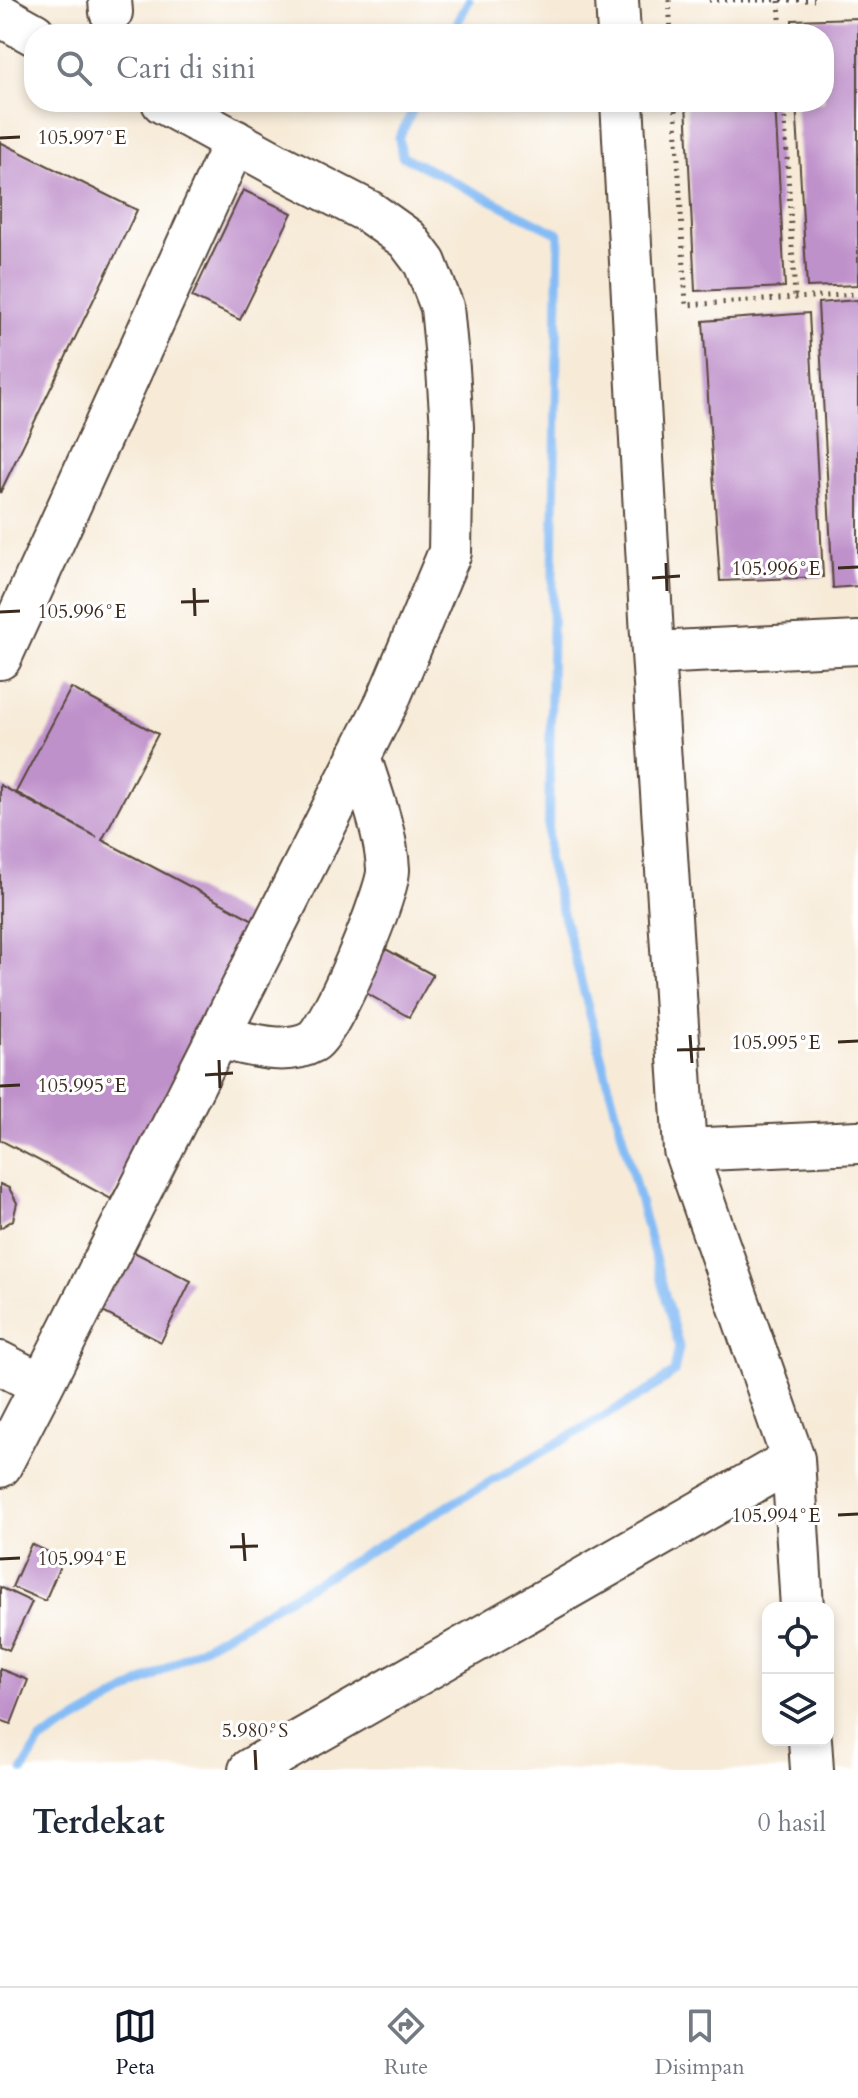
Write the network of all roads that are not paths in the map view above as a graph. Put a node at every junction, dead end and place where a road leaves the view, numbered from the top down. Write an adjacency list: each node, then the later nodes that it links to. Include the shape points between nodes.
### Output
1 (617, 0): 3 (lane)
2 (0, 15): 4 (lane)
3 (618, 24)
4 (24, 28)
5 (181, 112): 7 (lane)
6 (623, 112): 9 (lane)
7 (235, 141): 10 (lane); 11 (lane, via 369,212 407,239 425,263 442,307 452,427 450,552)
8 (858, 643): 9 (lane)
9 (653, 653): 14 (lane)
10 (0, 658)
11 (359, 756): 12 (lane); 12 (lane, via 388,869 386,886 335,1009 316,1040 298,1047 270,1048)
12 (217, 1037): 16 (lane)
13 (858, 1142): 14 (lane)
14 (685, 1150): 17 (lane)
15 (0, 1363): 16 (lane)
16 (42, 1385): 18 (lane)
17 (793, 1459): 19 (lane); 21 (lane)
18 (0, 1466)
19 (802, 1602)
20 (810, 1746): 22 (lane)
21 (250, 1770)
22 (812, 1770)

